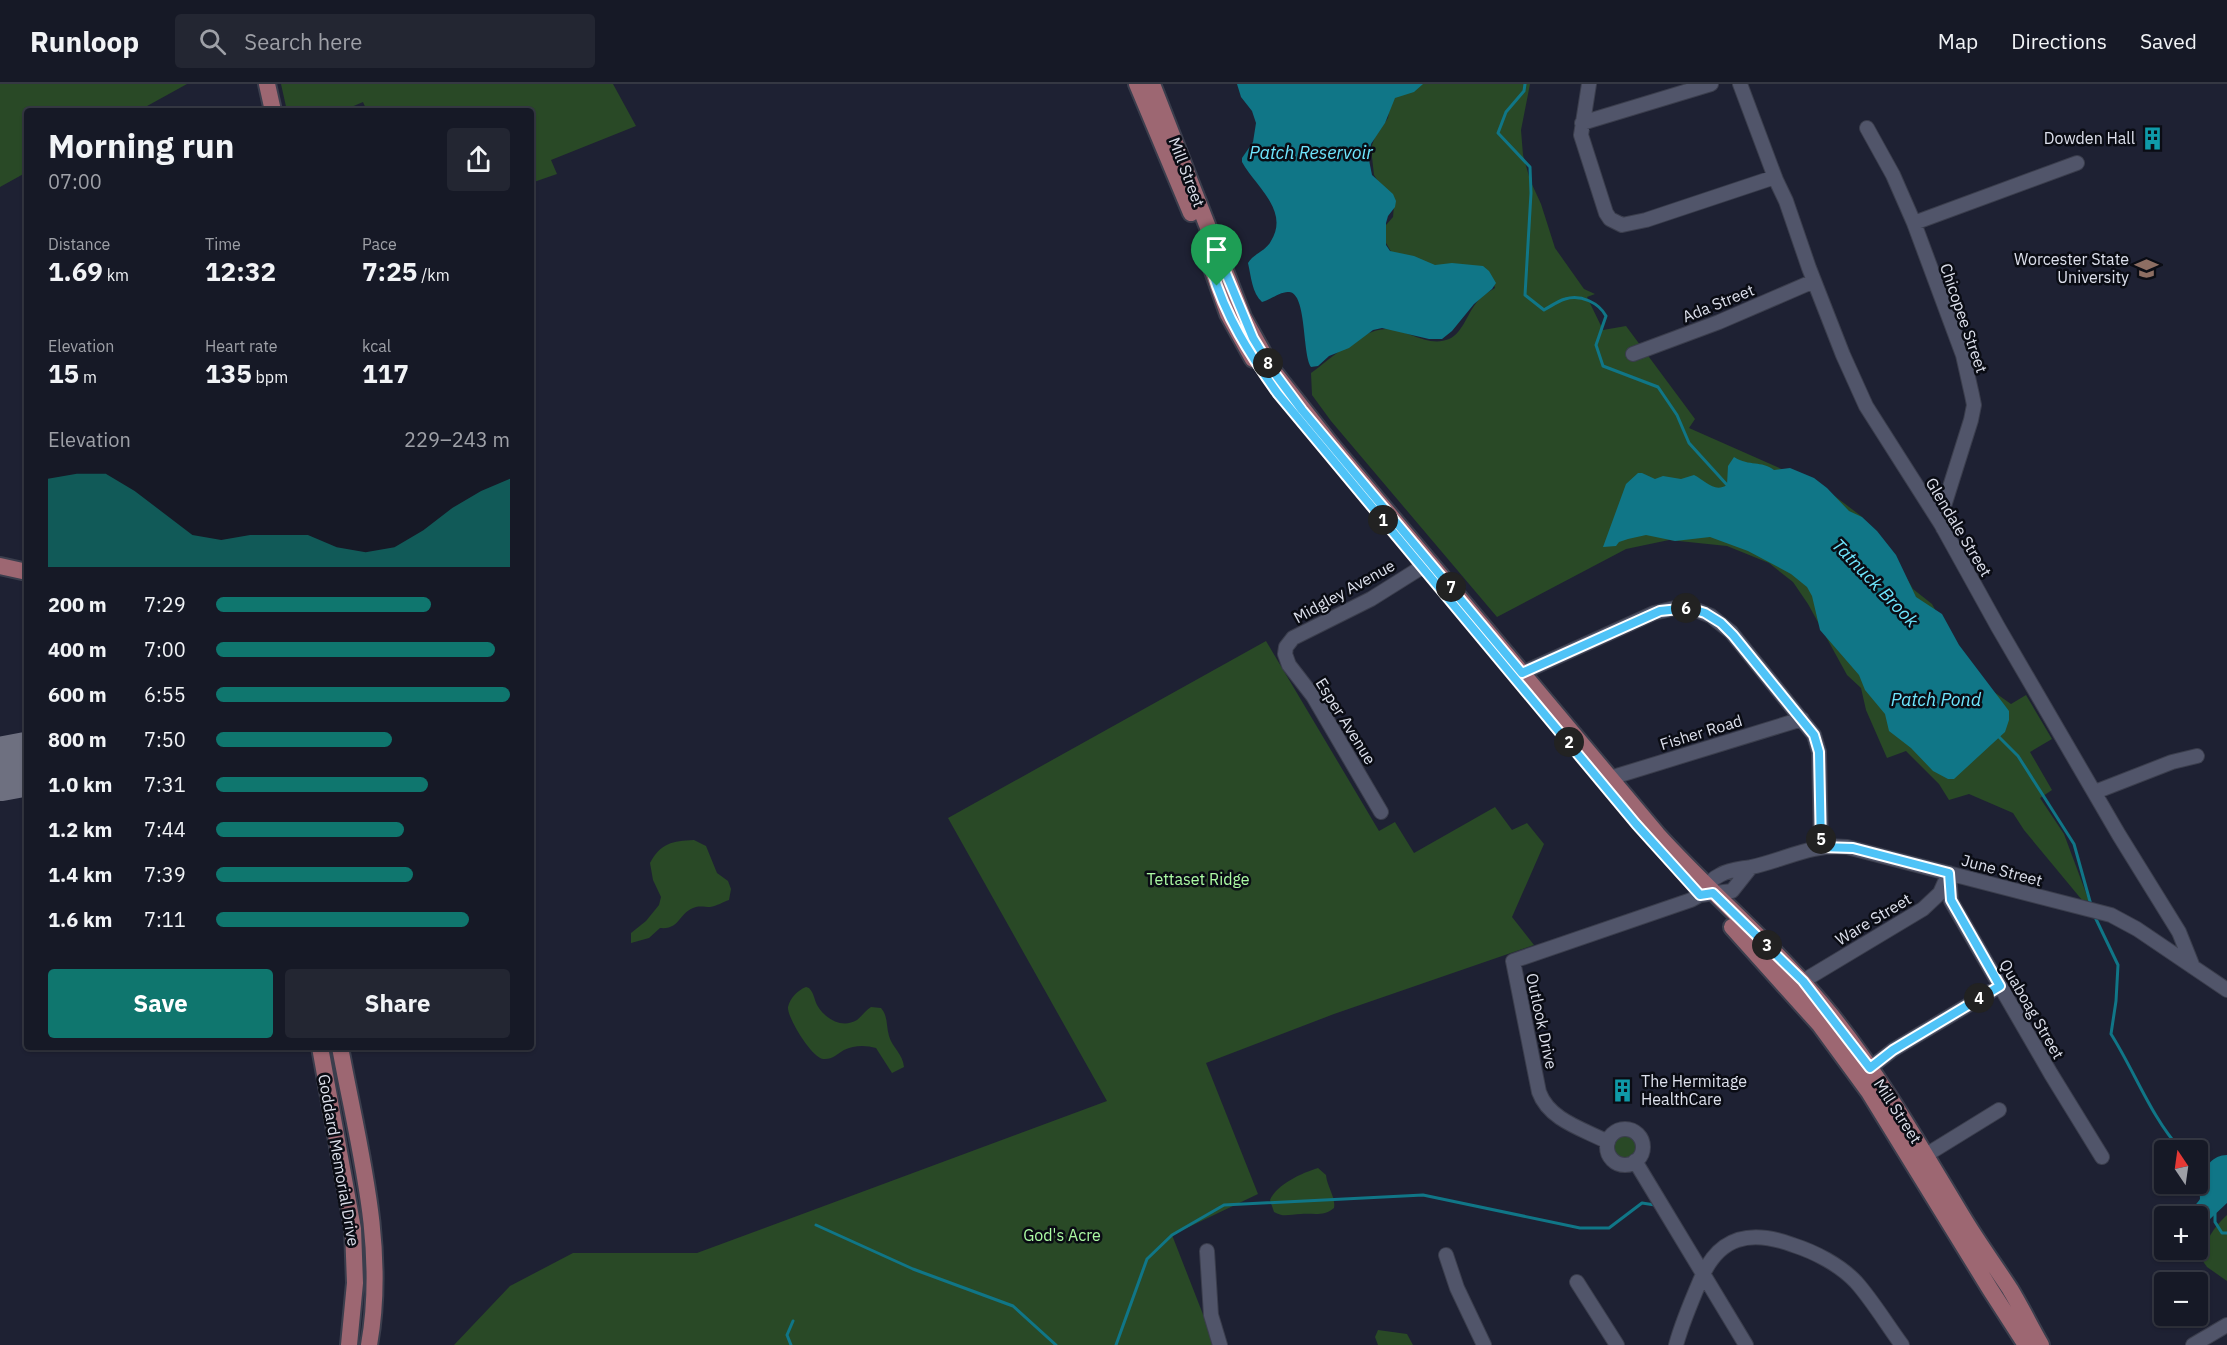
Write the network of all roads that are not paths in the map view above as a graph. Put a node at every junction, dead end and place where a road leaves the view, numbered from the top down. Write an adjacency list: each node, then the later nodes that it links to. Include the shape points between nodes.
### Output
1 (267, 84): 7 (main road)
2 (1137, 84): 13 (main road, Mill Street)
3 (1152, 84): 13 (main road, Mill Street)
4 (1589, 84): 8 (street)
5 (1711, 84): 8 (street)
6 (1740, 84): 11 (street, Glendale Street)
7 (272, 108)
8 (1582, 123): 11 (street, via 1581,135 1606,213 1616,223 1629,225)
9 (1868, 128): 12 (street, Chicopee Street)
10 (2077, 163): 12 (street)
11 (1774, 177): 14 (street, Glendale Street)
12 (1914, 223): 16 (street, Chicopee Street, via 1963,356 1974,405 1944,506)
13 (1217, 268): 18 (main road, Mill Street, via 1228,314 1258,366); 21 (main road, Mill Street, via 1273,371 1302,410)
14 (1814, 281): 15 (street, Ada Street); 16 (street, Glendale Street, via 1866,406)
15 (1633, 354)
16 (1943, 528): 25 (street, Glendale Street)
17 (0, 566): 19 (main road)
18 (1422, 567): 20 (street, Midgley Avenue, via 1371,599 1293,638); 30 (main road, Mill Street, via 1636,824)
19 (24, 571)
20 (1286, 647): 26 (street, Esper Avenue, via 1289,665 1313,696)
21 (1522, 673): 22 (street, via 1654,613 1689,608 1711,616 1729,630); 24 (main road, Mill Street)
22 (1802, 719): 24 (street, Fisher Road); 27 (street, via 1814,735 1819,752)
23 (2198, 756): 25 (street)
24 (1610, 778): 30 (main road, Mill Street)
25 (2095, 792): 31 (street, Glendale Street, via 2179,932)
26 (1381, 812)
27 (1821, 847): 28 (street, June Street); 29 (street, June Street, via 1853,848)
28 (1751, 867): 30 (street, June Street, via 1717,876); 30 (street, via 1732,891)
29 (1949, 873): 31 (street, June Street, via 2111,915); 32 (street, Ware Street, via 1940,893 1923,909); 33 (street, Quaboag Street, via 1951,900)
30 (1706, 891): 32 (main road, Mill Street); 39 (street, Outlook Drive, via 1690,900 1513,961 1539,1092 1545,1104 1557,1117); 56 (main road, Mill Street, via 1846,1059 1886,1116)
31 (2193, 967): 34 (street, June Street)
32 (1803, 981): 37 (main road, Mill Street)
33 (2000, 986): 37 (street); 41 (street, Quaboag Street)
34 (2227, 990)
35 (321, 1050): 48 (main road, Goddard Memorial Drive, via 353,1228 356,1283)
36 (341, 1050): 49 (main road, Goddard Memorial Drive, via 374,1232 375,1293)
37 (1870, 1068): 40 (main road, Mill Street)
38 (1999, 1110): 40 (street)
39 (1608, 1142): 42 (street, via 1608,1152 1615,1161); 42 (street, via 1618,1130 1635,1131 1643,1145)
40 (1926, 1155): 57 (main road, Mill Street)
41 (2102, 1157)
42 (1635, 1161): 45 (street)
43 (1207, 1251): 50 (street, via 1211,1315)
44 (1446, 1255): 51 (street)
45 (1702, 1272): 53 (street); 54 (street); 55 (street, via 1716,1253 1736,1240 1761,1236 1799,1247 1856,1283)
46 (1577, 1282): 52 (street)
47 (2227, 1325): 58 (street)
48 (349, 1345)
49 (369, 1345)
50 (1220, 1345)
51 (1484, 1345)
52 (1617, 1345)
53 (1676, 1345)
54 (1745, 1345)
55 (1902, 1345)
56 (2026, 1345)
57 (2041, 1345)
58 (2193, 1345)

